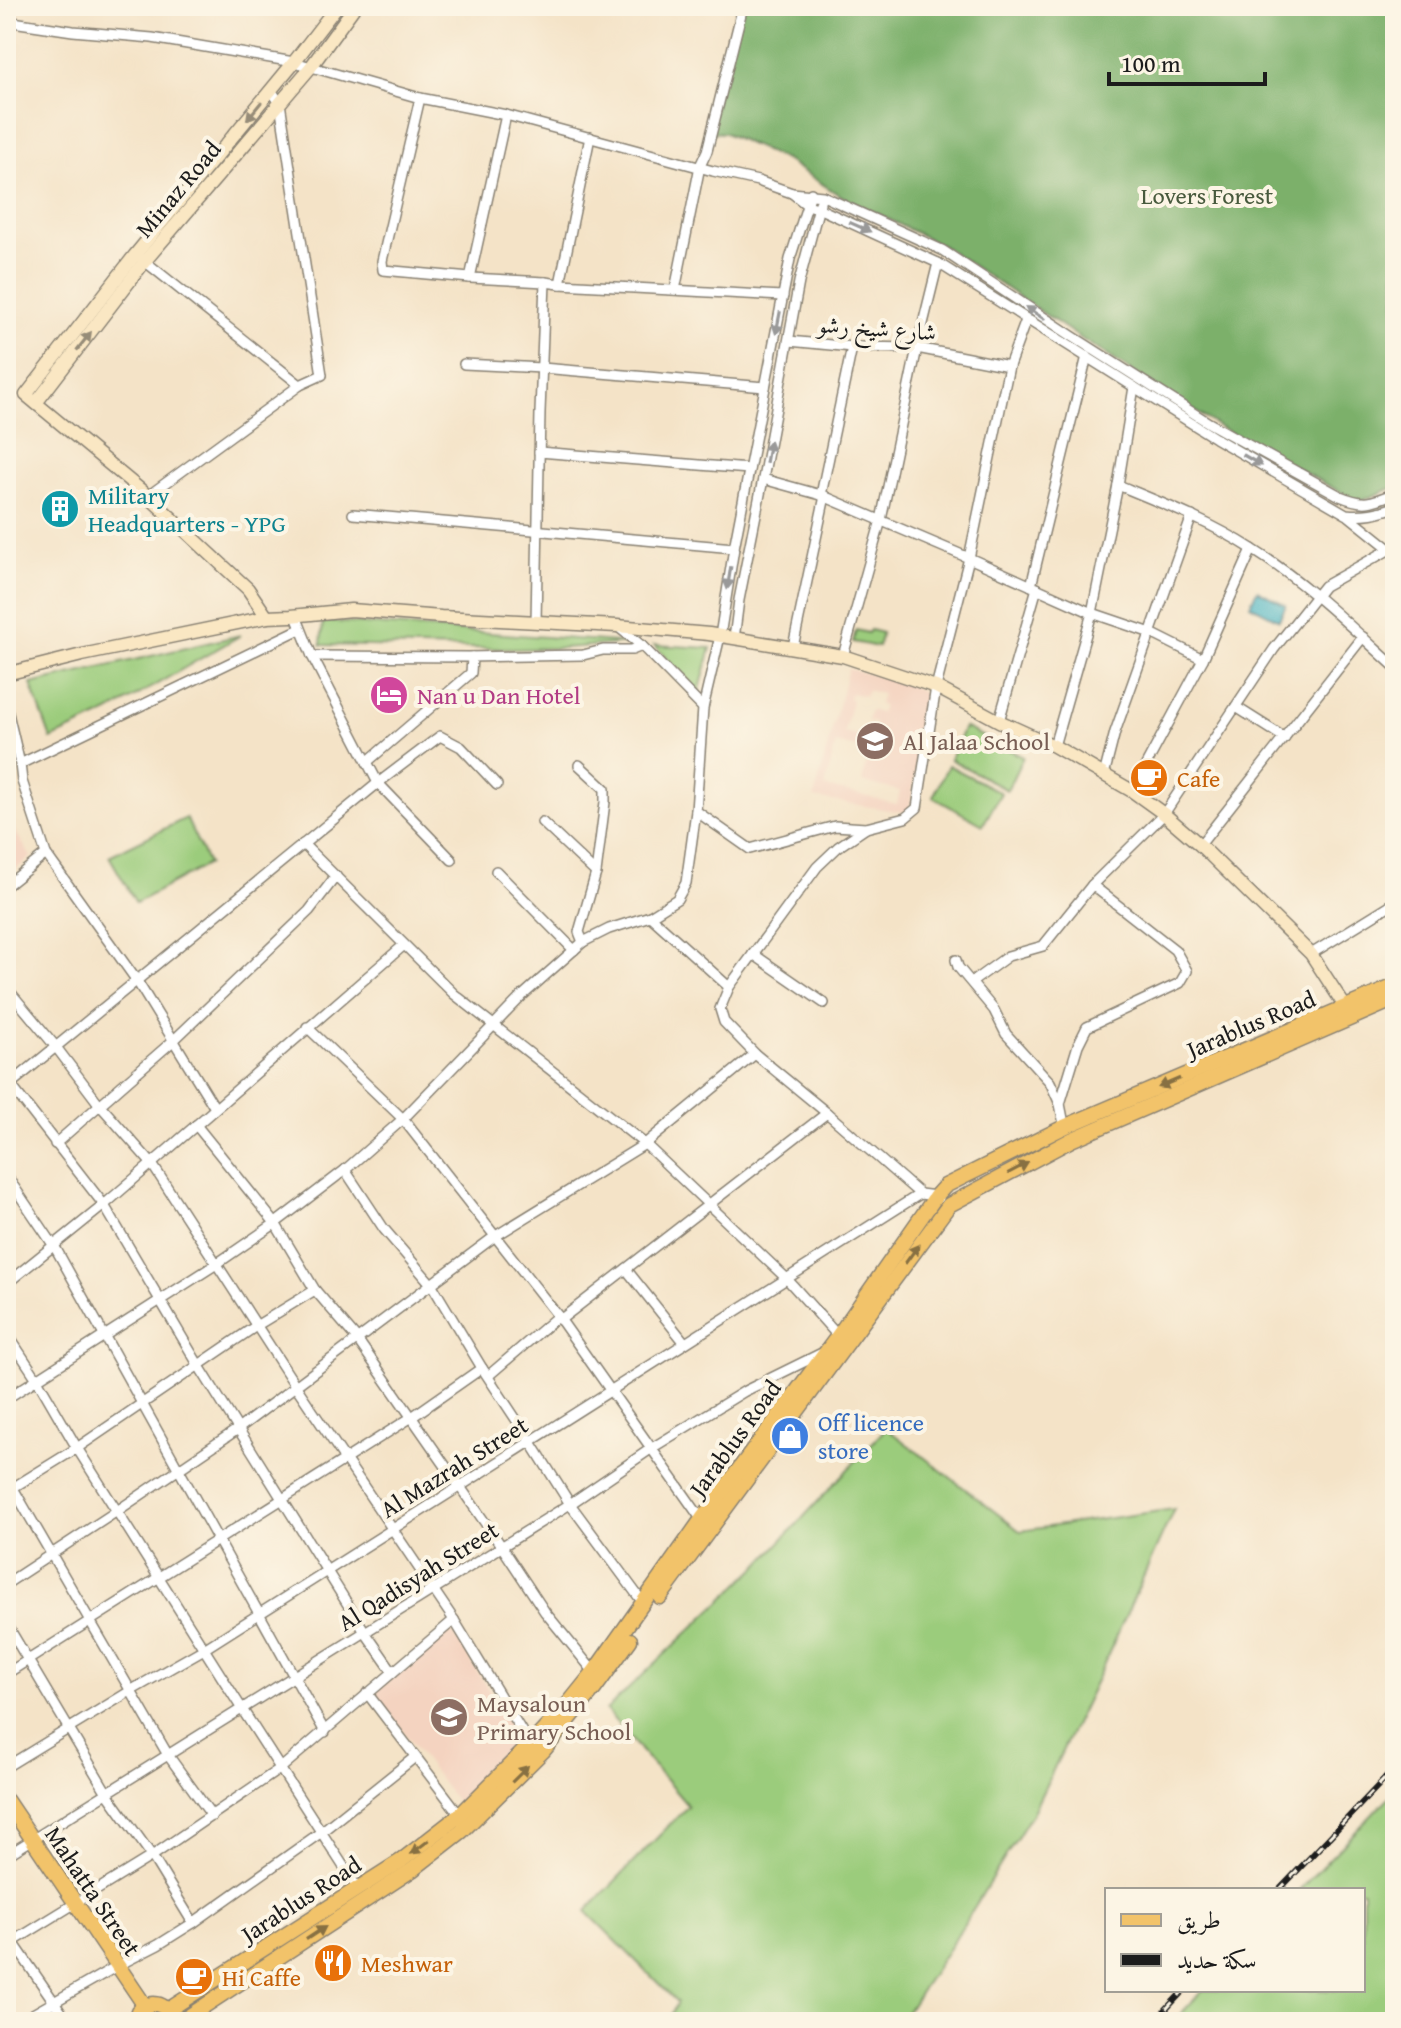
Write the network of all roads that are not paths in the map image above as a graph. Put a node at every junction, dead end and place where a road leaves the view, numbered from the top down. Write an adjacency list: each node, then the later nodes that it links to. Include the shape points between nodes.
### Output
1 (337, 6): 5 (main road, Minaz Road)
2 (355, 6): 6 (main road, Minaz Road)
3 (743, 6): 12 (street)
4 (6, 21): 5 (street)
5 (294, 62): 6 (street); 7 (main road, Minaz Road)
6 (310, 68): 8 (street); 9 (main road, Minaz Road)
7 (271, 90): 9 (street); 18 (main road, Minaz Road, one-way to 18)
8 (420, 98): 10 (street); 20 (street, via 383,270)
9 (280, 103): 18 (main road, Minaz Road); 33 (street, via 322,375)
10 (506, 115): 11 (street); 20 (street)
11 (590, 137): 12 (street); 22 (street)
12 (700, 166): 13 (street); 23 (street)
13 (792, 193): 14 (street); 16 (street)
14 (811, 193): 15 (street); 16 (street)
15 (823, 196): 17 (street); 40 (street, one-way to 15, via 1363,504 1340,496 1209,423 942,250)
16 (807, 205): 17 (street); 24 (street)
17 (818, 208): 19 (street, one-way to 19); 26 (street)
18 (140, 258): 33 (street); 41 (main road, Minaz Road, via 31,399)
19 (938, 263): 25 (street); 28 (street)
20 (470, 278): 21 (street)
21 (545, 282): 22 (street); 32 (street)
22 (560, 284): 23 (street)
23 (675, 290): 24 (street)
24 (783, 296): 34 (street, one-way to 34)
25 (1026, 320): 29 (street); 31 (street)
26 (789, 341): 27 (street, شارع شيخ رشو); 38 (street, one-way to 26)
27 (852, 347): 28 (street, شارع شيخ رشو); 42 (street)
28 (917, 348): 31 (street, شارع شيخ رشو); 47 (street)
29 (1087, 356): 35 (street); 53 (street)
30 (464, 364): 32 (street)
31 (1009, 366): 52 (street)
32 (542, 368): 34 (street); 36 (street)
33 (300, 385): 41 (street)
34 (765, 387): 37 (street)
35 (1134, 387): 39 (street); 45 (street, one-way to 45)
36 (539, 452): 37 (street); 48 (street)
37 (749, 469): 49 (street)
38 (763, 479): 42 (street); 64 (street)
39 (1118, 485): 46 (street); 55 (street)
40 (1395, 493)
41 (148, 496): 57 (main road, via 248,589)
42 (823, 496): 47 (street); 66 (street)
43 (1395, 507): 45 (street)
44 (353, 514): 48 (street)
45 (1346, 514): 51 (street)
46 (1192, 516): 50 (street); 61 (street)
47 (881, 520): 52 (street); 68 (street)
48 (538, 532): 49 (street); 58 (street)
49 (734, 548): 62 (street, one-way to 62)
50 (1252, 549): 54 (street); 70 (street)
51 (1392, 551): 54 (street)
52 (969, 558): 53 (street); 73 (street)
53 (1034, 587): 55 (street); 77 (street)
54 (1316, 595): 63 (street); 75 (street)
55 (1092, 613): 61 (street); 79 (street)
56 (296, 616): 57 (main road); 58 (main road, via 351,610); 60 (street)
57 (267, 617): 72 (main road)
58 (536, 622): 59 (main road)
59 (617, 626): 62 (main road); 65 (street)
60 (300, 629): 67 (street); 81 (street)
61 (1151, 633): 70 (street); 83 (street)
62 (720, 636): 64 (main road); 76 (street)
63 (1363, 637): 71 (street); 78 (street)
64 (734, 639): 66 (main road)
65 (642, 646): 69 (street, via 583,655); 76 (street)
66 (793, 647): 68 (main road)
67 (312, 656): 69 (street); 80 (street)
68 (843, 656): 73 (main road)
69 (472, 657): 80 (street, via 471,673)
70 (1203, 659): 86 (street)
71 (1395, 667)
72 (6, 674)
73 (936, 687): 77 (main road); 90 (street, via 917,808 905,818)
74 (6, 705): 81 (street)
75 (1236, 707): 78 (street); 88 (street)
76 (703, 708): 87 (street)
77 (999, 721): 79 (main road)
78 (1285, 738): 92 (street)
79 (1054, 746): 83 (main road)
80 (367, 762): 84 (street)
81 (20, 764): 93 (street)
82 (579, 765): 96 (street, via 605,789)
83 (1104, 775): 86 (main road)
84 (378, 783): 85 (street, via 440,736 461,747); 91 (street); 94 (street)
85 (497, 785)
86 (1132, 791): 88 (main road)
87 (696, 811): 90 (street, via 750,849 835,826); 101 (street, via 686,883 677,899)
88 (1164, 814): 92 (main road); 98 (street)
89 (542, 822): 96 (street)
90 (866, 828): 105 (street, via 817,867)
91 (303, 844): 97 (street); 108 (street)
92 (1200, 845): 106 (main road)
93 (46, 854): 99 (street); 108 (street)
94 (452, 860)
95 (496, 871): 104 (street)
96 (596, 873): 102 (street, via 579,932)
97 (336, 876): 103 (street); 118 (street, via 309,911)
98 (1092, 885): 109 (street, via 1043,946 1008,956); 123 (street, via 1175,950 1187,971 1180,983 1087,1027)
99 (6, 886)
100 (1395, 902): 106 (street)
101 (650, 916): 102 (street); 112 (street)
102 (583, 942): 104 (street)
103 (404, 945): 116 (street); 117 (street)
104 (574, 950): 116 (street)
105 (753, 954): 112 (street); 114 (street)
106 (1311, 954): 115 (main road)
107 (956, 960): 109 (street)
108 (137, 981): 118 (street); 119 (street)
109 (972, 982): 123 (street, via 1006,1034 1050,1082)
110 (1395, 986): 115 (main road, Jarablus Road)
111 (6, 987): 119 (street)
112 (729, 987): 120 (street, via 720,1009 724,1022)
113 (1395, 999): 115 (main road, Jarablus Road)
114 (824, 1003)
115 (1348, 1013): 128 (main road, Jarablus Road)
116 (492, 1024): 126 (street); 130 (street)
117 (307, 1027): 124 (street); 126 (street)
118 (174, 1040): 122 (street); 124 (street)
119 (56, 1047): 121 (street); 122 (street)
120 (755, 1054): 125 (street); 130 (street)
121 (7, 1084): 129 (street)
122 (99, 1104): 129 (street); 131 (street)
123 (1060, 1104): 128 (street)
124 (215, 1108): 127 (street)
125 (827, 1113): 135 (street); 138 (street)
126 (403, 1119): 132 (street); 141 (street)
127 (196, 1125): 131 (street); 140 (street)
128 (1067, 1134): 136 (main road, Jarablus Road, via 959,1178); 139 (main road, Jarablus Road, one-way to 128)
129 (55, 1144): 137 (street)
130 (645, 1144): 138 (street); 141 (street)
131 (152, 1164): 137 (street); 143 (street)
132 (345, 1170): 140 (street); 147 (street, via 384,1229)
133 (6, 1175): 134 (street)
134 (9, 1188): 142 (street)
135 (920, 1194): 136 (street); 145 (street, Al Mazrah Street)
136 (936, 1196): 139 (street); 153 (main road, Jarablus Road)
137 (104, 1205): 142 (street); 149 (street)
138 (708, 1205): 144 (street); 145 (street)
139 (949, 1205): 157 (main road, Jarablus Road, one-way to 139)
140 (275, 1223): 143 (street); 148 (street)
141 (494, 1237): 147 (street); 150 (street)
142 (54, 1245): 146 (street); 154 (street)
143 (215, 1265): 149 (street); 151 (street)
144 (626, 1269): 150 (street); 156 (street)
145 (787, 1279): 153 (street); 156 (street, Al Mazrah Street)
146 (6, 1284)
147 (432, 1285): 155 (street); 159 (street)
148 (315, 1290): 151 (street); 155 (street)
149 (161, 1300): 154 (street); 158 (street)
150 (559, 1318): 159 (street); 162 (street)
151 (256, 1326): 158 (street); 161 (street)
152 (6, 1332): 160 (street)
153 (838, 1336): 157 (main road, Jarablus Road)
154 (103, 1337): 160 (street); 164 (street)
155 (357, 1339): 161 (street); 165 (street)
156 (685, 1343): 162 (street, Al Mazrah Street)
157 (831, 1354): 169 (street, Al Qadisyah Street, via 745,1391); 178 (main road, Jarablus Road)
158 (199, 1366): 164 (street); 166 (street)
159 (485, 1372): 165 (street); 167 (street)
160 (37, 1379): 163 (street); 168 (street)
161 (295, 1385): 166 (street); 170 (street)
162 (612, 1390): 167 (street, Al Mazrah Street); 169 (street)
163 (6, 1399)
164 (141, 1403): 168 (street); 171 (street)
165 (412, 1417): 170 (street); 173 (street)
166 (238, 1429): 171 (street); 175 (street)
167 (531, 1442): 173 (street, Al Mazrah Street); 176 (street)
168 (77, 1448): 174 (street); 177 (street)
169 (652, 1448): 176 (street, Al Qadisyah Street); 178 (street)
170 (345, 1459): 175 (street); 179 (street)
171 (178, 1470): 177 (street); 180 (street)
172 (6, 1476): 174 (street)
173 (460, 1486): 179 (street, Al Mazrah Street); 181 (street)
174 (10, 1489): 182 (street)
175 (282, 1499): 180 (street); 183 (street)
176 (570, 1504): 181 (street, Al Qadisyah Street); 187 (street)
177 (117, 1511): 182 (street); 184 (street)
178 (705, 1525): 187 (main road, Jarablus Road); 199 (main road, Jarablus Road)
179 (392, 1530): 183 (street, Al Mazrah Street); 186 (street)
180 (217, 1540): 184 (street); 188 (street)
181 (502, 1547): 186 (street, Al Qadisyah Street); 196 (street)
182 (51, 1553): 185 (street); 189 (street)
183 (327, 1571): 188 (street, Al Mazrah Street); 192 (street)
184 (159, 1577): 189 (street); 193 (street)
185 (6, 1584)
186 (432, 1590): 190 (street); 192 (street, Al Qadisyah Street)
187 (644, 1604): 196 (main road, Jarablus Road)
188 (259, 1615): 193 (street, Al Mazrah Street); 198 (street)
189 (91, 1620): 194 (street); 200 (street)
190 (454, 1620): 195 (street); 205 (street)
191 (6, 1623): 194 (street)
192 (365, 1632): 195 (street); 198 (street, Al Qadisyah Street)
193 (204, 1649): 200 (street, Al Mazrah Street); 202 (street)
194 (28, 1660): 197 (street); 203 (street)
195 (393, 1672): 201 (street)
196 (594, 1672): 199 (street); 205 (main road, Jarablus Road)
197 (6, 1674)
198 (293, 1677): 202 (street, Al Qadisyah Street); 204 (street)
199 (595, 1688): 230 (main road, Jarablus Road, one-way to 199, via 412,1870 462,1831 543,1751)
200 (132, 1690): 203 (street, Al Mazrah Street); 206 (street)
201 (367, 1693): 204 (street); 207 (street)
202 (242, 1709): 206 (street, Al Qadisyah Street); 209 (street)
203 (68, 1728): 208 (street, Al Mazrah Street); 210 (street)
204 (325, 1732): 209 (street)
205 (530, 1745): 212 (main road, Jarablus Road)
206 (168, 1755): 210 (street, Al Qadisyah Street); 213 (street)
207 (415, 1757): 212 (street); 214 (street)
208 (6, 1767)
209 (281, 1768): 213 (street); 214 (street)
210 (107, 1793): 215 (street, Al Qadisyah Street); 217 (street)
211 (6, 1800): 215 (main road, Mahatta Street)
212 (460, 1815): 218 (main road, Jarablus Road, one-way to 218)
213 (212, 1816): 217 (street)
214 (320, 1833): 218 (street); 220 (street)
215 (32, 1840): 216 (street, Al Qadisyah Street); 219 (main road, Mahatta Street)
216 (6, 1856)
217 (152, 1856): 219 (street); 220 (street)
218 (358, 1889): 226 (main road, Jarablus Road)
219 (74, 1902): 222 (street); 223 (main road, Mahatta Street)
220 (193, 1923): 223 (street)
221 (6, 1932): 222 (street)
222 (9, 1944): 224 (street)
223 (117, 1966): 224 (street); 225 (main road, Mahatta Street)
224 (53, 2001): 227 (street); 228 (street)
225 (145, 2006): 226 (main road, via 157,2004); 229 (main road)
226 (171, 2016)
227 (19, 2022)
228 (68, 2022)
229 (135, 2022)
230 (180, 2022)

